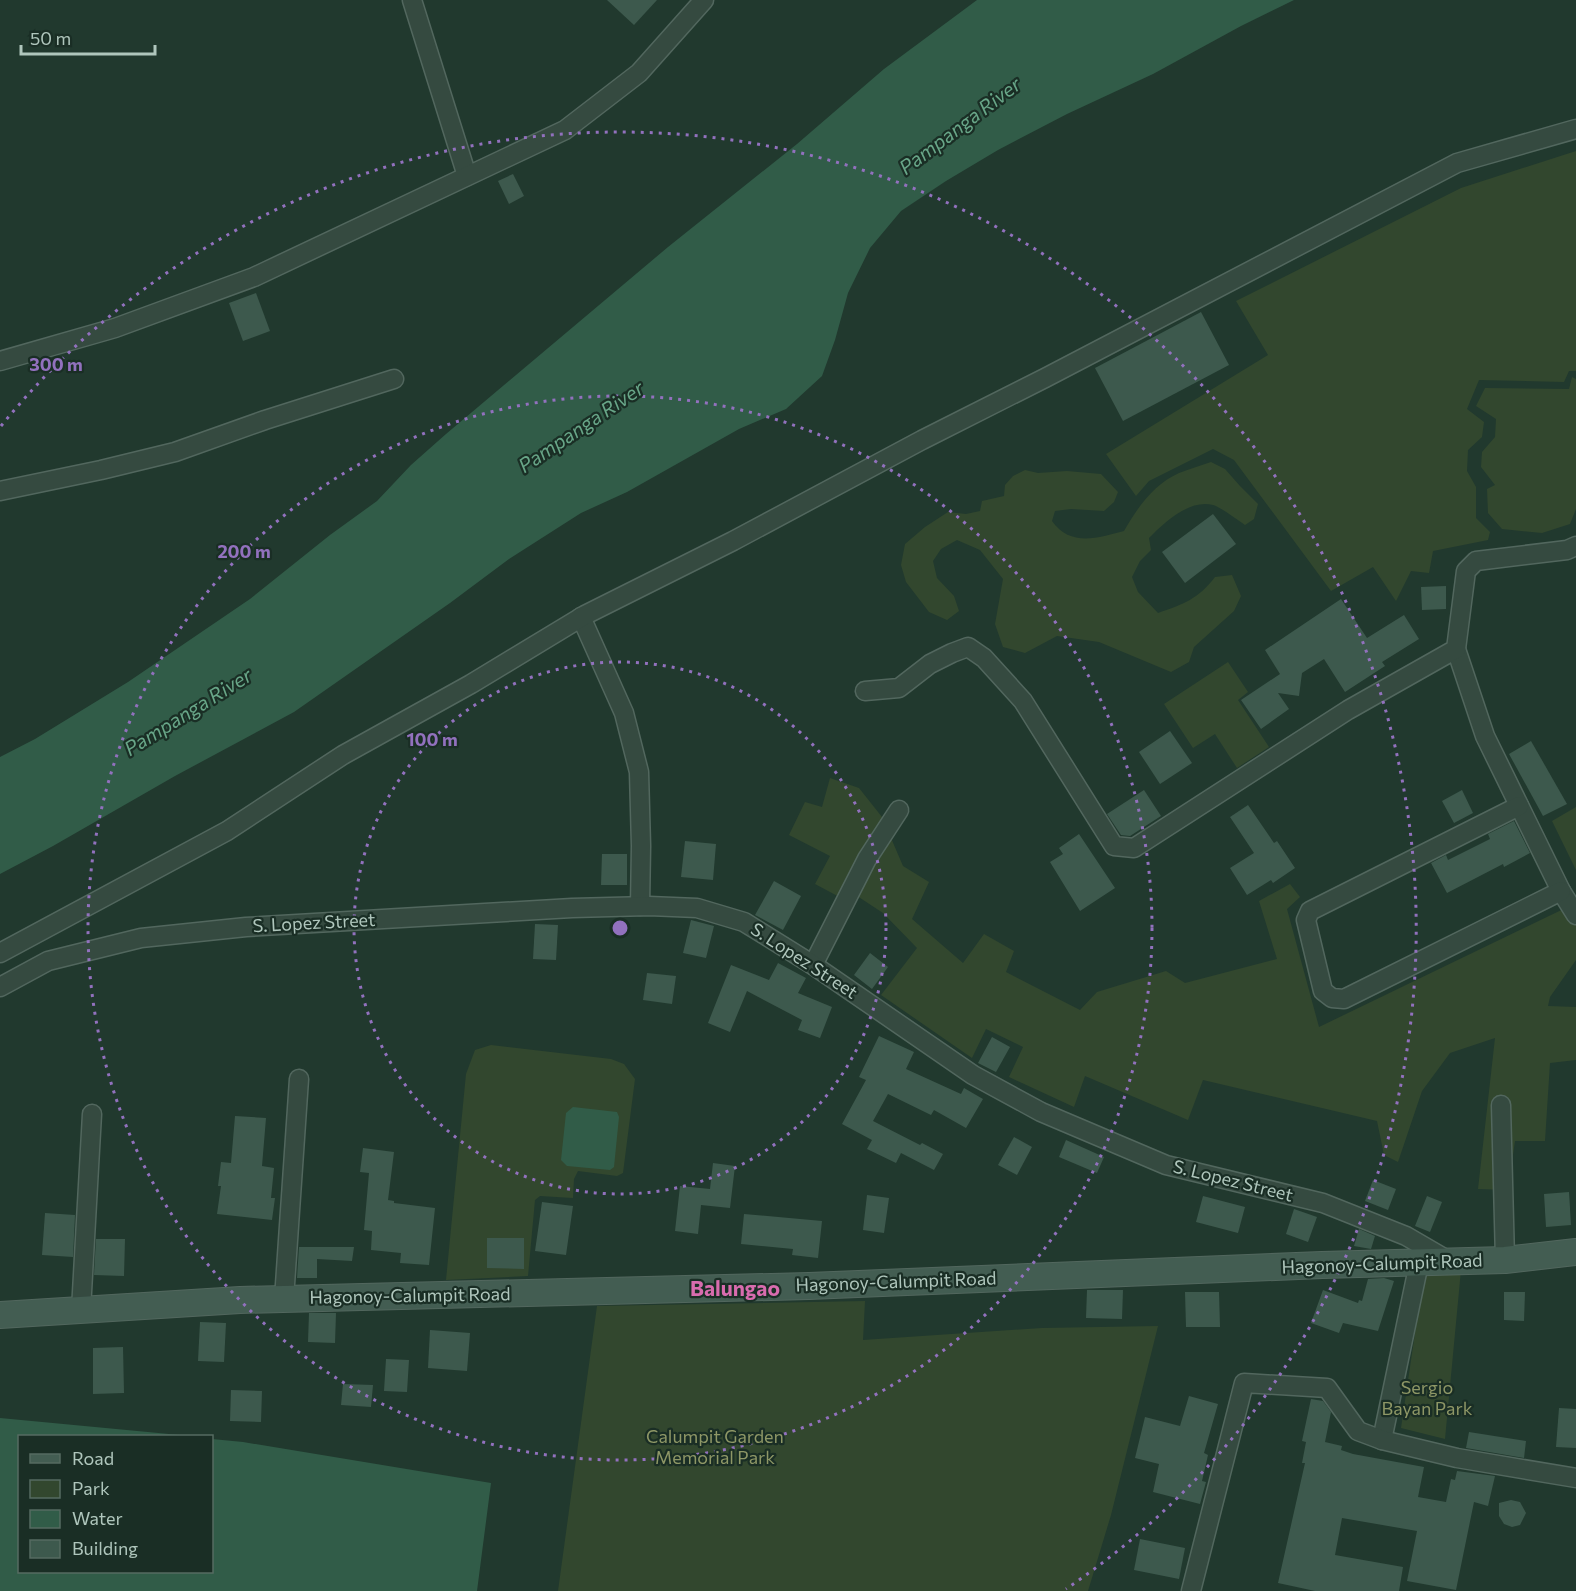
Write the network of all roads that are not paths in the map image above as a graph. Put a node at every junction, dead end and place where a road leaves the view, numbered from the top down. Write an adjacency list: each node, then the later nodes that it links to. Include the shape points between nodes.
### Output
1 (412, 0): 4 (street)
2 (704, 0): 4 (street, via 639,74 566,130)
3 (1576, 129): 9 (street, via 1457,163)
4 (467, 176): 5 (street, via 254,277 115,328)
5 (0, 361)
6 (394, 379): 7 (street, via 175,452)
7 (0, 491)
8 (1576, 546): 10 (street, via 1470,565)
9 (581, 617): 15 (street, via 624,713 639,772); 17 (street, via 343,755 227,831)
10 (1456, 649): 11 (street, via 1348,710 1134,848 1114,846 1023,700 984,658 968,647 930,664 899,688); 12 (street, via 1485,736)
11 (865, 691)
12 (1519, 806): 14 (street); 14 (street, via 1310,911 1306,920 1323,991 1332,998 1344,999)
13 (899, 810): 18 (street, via 867,859)
14 (1561, 891): 16 (street)
15 (639, 906): 18 (street, S. Lopez Street, via 697,909 744,922); 19 (street, S. Lopez Street, via 246,927 141,938 48,962)
16 (1576, 915)
17 (0, 952)
18 (813, 965): 25 (street, S. Lopez Street, via 974,1075 1041,1112 1166,1165 1323,1203 1406,1236)
19 (0, 987)
20 (299, 1079): 27 (street)
21 (1501, 1105): 24 (street)
22 (92, 1114): 28 (street)
23 (1576, 1252): 24 (main road, Hagonoy-Calumpit Road)
24 (1505, 1260): 25 (main road, Hagonoy-Calumpit Road)
25 (1451, 1262): 26 (main road, Hagonoy-Calumpit Road)
26 (1419, 1263): 27 (main road, Hagonoy-Calumpit Road, via 809,1286); 30 (street)
27 (284, 1299): 28 (main road, Hagonoy-Calumpit Road)
28 (81, 1310): 29 (main road, Hagonoy-Calumpit Road)
29 (0, 1315)
30 (1382, 1440): 31 (street, via 1457,1458); 32 (street, via 1358,1431 1327,1388 1244,1383)
31 (1576, 1478)
32 (1191, 1591)

